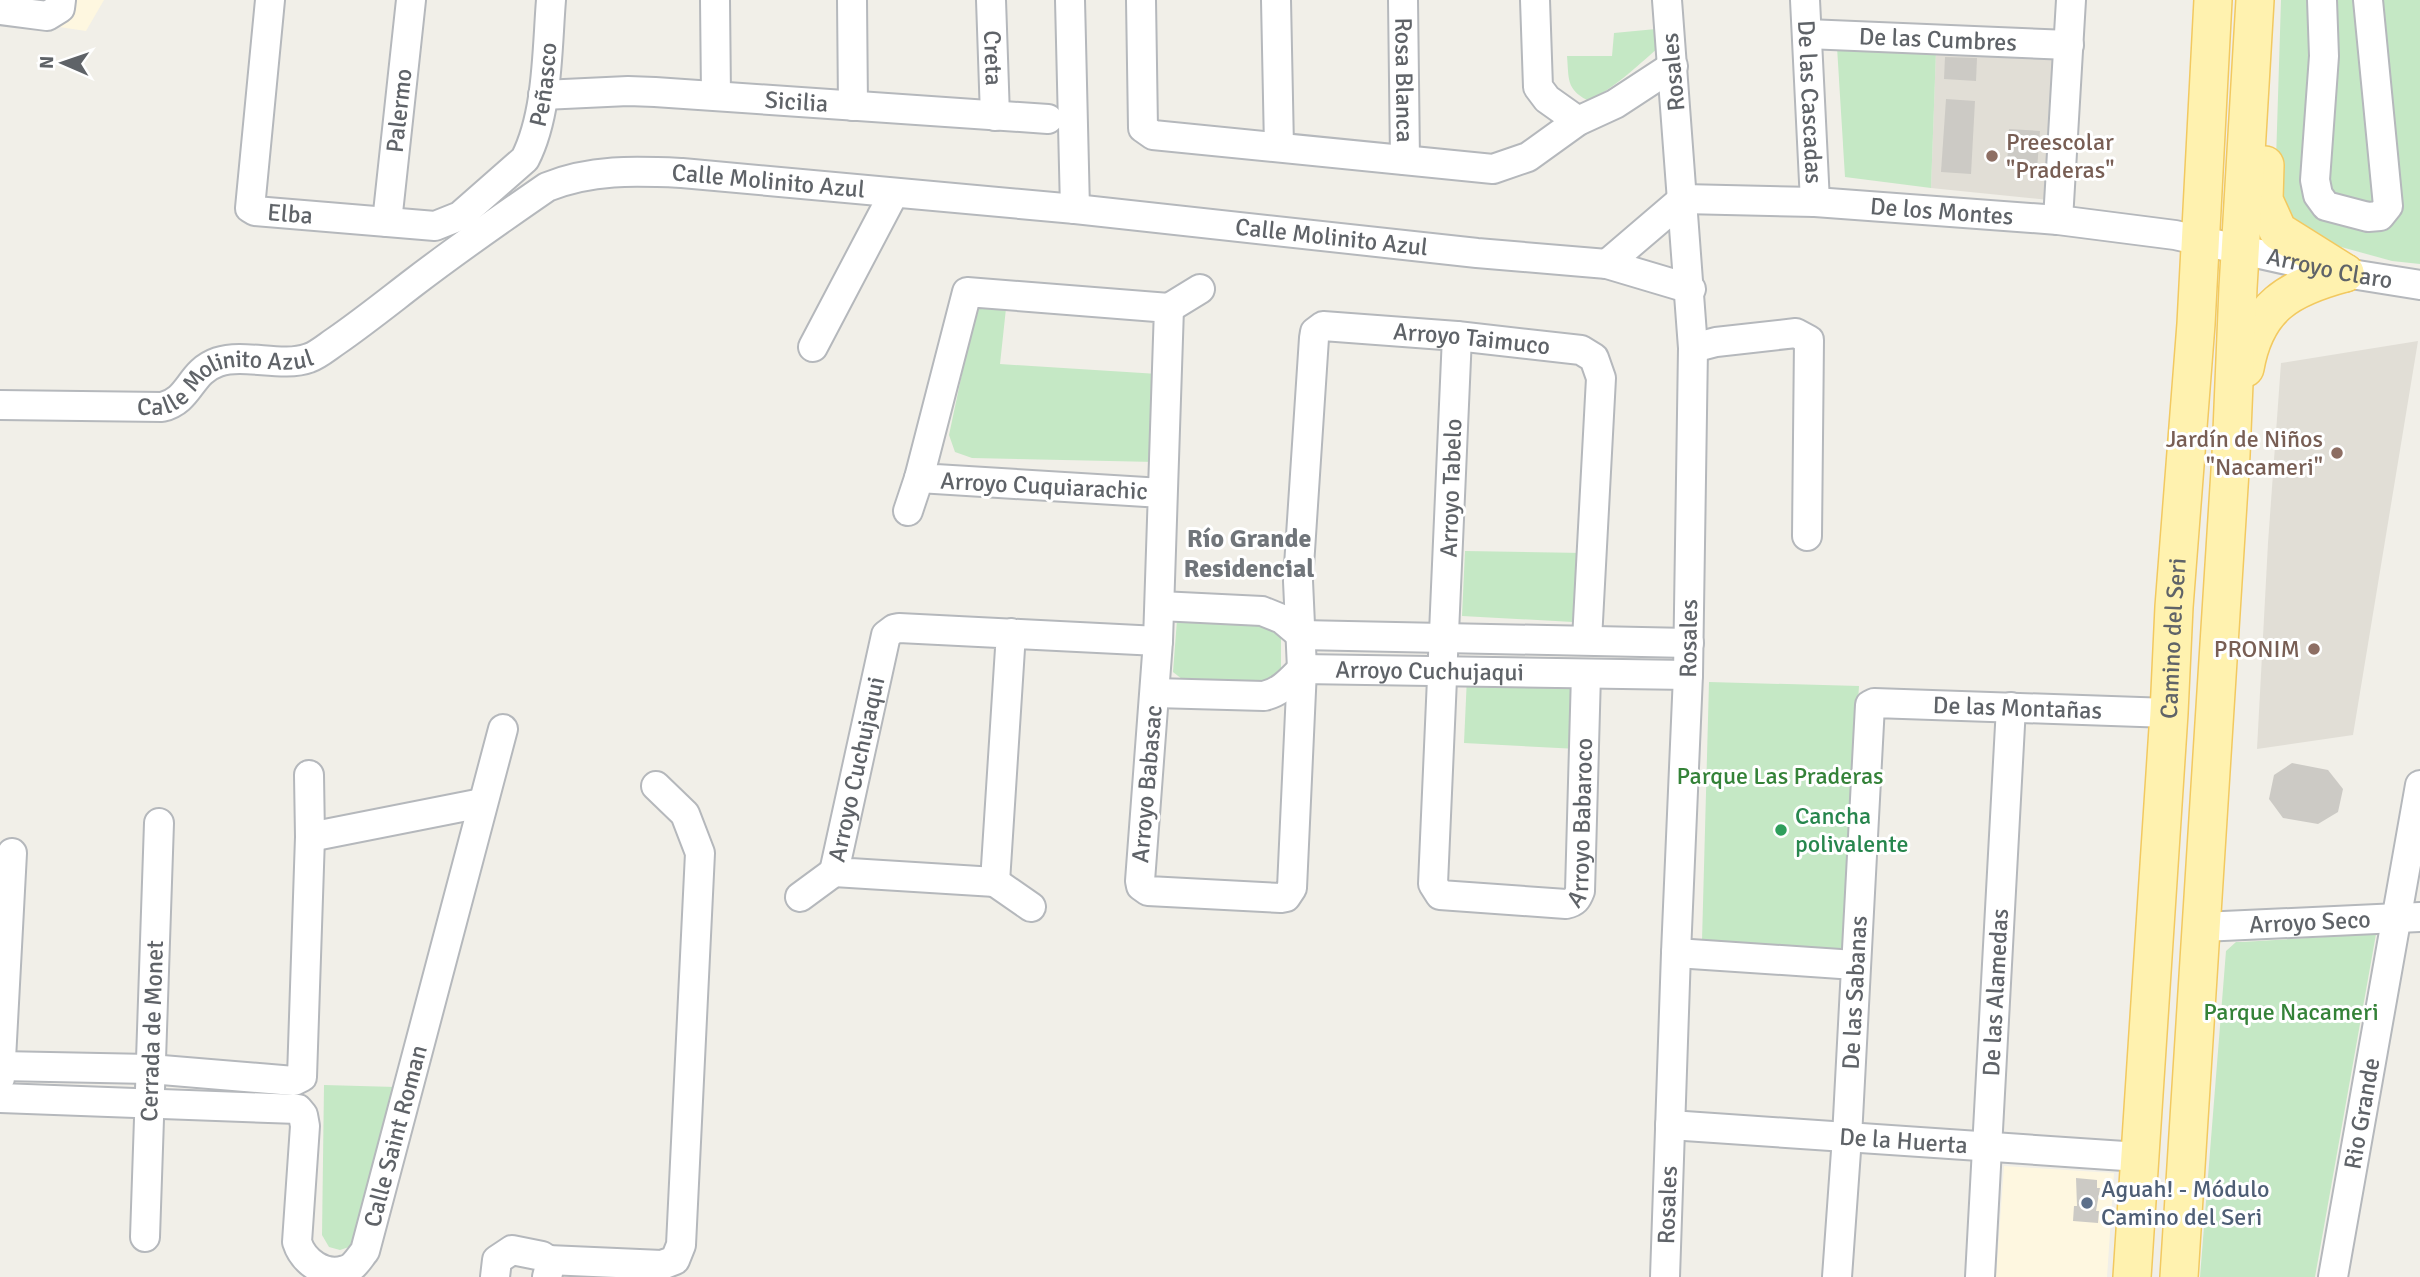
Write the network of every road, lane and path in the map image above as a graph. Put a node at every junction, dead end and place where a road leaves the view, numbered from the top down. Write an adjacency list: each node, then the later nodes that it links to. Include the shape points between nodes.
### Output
1 (61, 0): 20 (street, via 60,8 47,16)
2 (270, 0): 39 (street, Elba, via 250,208)
3 (411, 0): 39 (street, Palermo)
4 (551, 0): 25 (street, Peñasco)
5 (715, 0): 26 (street)
6 (852, 0): 27 (street)
7 (991, 0): 28 (street, Creta)
8 (1070, 0): 37 (street)
9 (1141, 0): 31 (street, via 1143,128 1153,135)
10 (1276, 0): 31 (street)
11 (1404, 0): 32 (street, Rosa Blanca)
12 (1535, 0): 30 (street, via 1538,87)
13 (1667, 0): 24 (street, Rosales)
14 (1805, 0): 21 (street, De las Cascadas)
15 (2071, 0): 22 (street)
16 (2213, 0): 40 (main road, Camino del Seri)
17 (2255, 0): 23 (main road, Camino del Seri)
18 (2322, 0): 19 (street, via 2318,195 2326,206 2368,217 2380,216 2388,206)
19 (2368, 0)
20 (0, 10)
21 (1807, 34): 22 (street, De las Cumbres); 36 (street, De las Cascadas)
22 (2068, 46): 38 (street)
23 (2252, 53): 41 (main road, Camino del Seri); 43 (main road, via 2268,97 2267,210 2287,239)
24 (1673, 66): 30 (street, via 1615,104); 35 (street, Rosales)
25 (543, 95): 26 (street, Sicilia, via 628,91); 33 (street, Peñasco, via 531,149)
26 (716, 95): 27 (street, Sicilia)
27 (853, 106): 28 (street, Sicilia)
28 (995, 116): 29 (street, Sicilia)
29 (1048, 119)
30 (1578, 121): 32 (street, via 1528,157 1493,169)
31 (1279, 147): 32 (street)
32 (1405, 160)
33 (520, 166): 39 (street, Elba, via 447,223)
34 (894, 192): 37 (street, Calle Molinito Azul); 49 (street); 51 (street, Calle Molinito Azul, via 682,173 599,172 571,177 547,187 309,358 220,361 205,369 182,399 162,407)
35 (1683, 199): 36 (street, De los Montes); 42 (street); 46 (street, Rosales)
36 (1815, 202): 38 (street, De los Montes)
37 (1075, 209): 42 (street, Calle Molinito Azul)
38 (2058, 220): 40 (street, De los Montes)
39 (387, 222)
40 (2200, 240): 41 (street, Arroyo Claro); 73 (main road, Camino del Seri)
41 (2240, 248): 43 (street, Arroyo Claro); 52 (main road, Camino del Seri)
42 (1608, 264): 46 (street, Calle Molinito Azul)
43 (2345, 273): 44 (street, Arroyo Claro); 52 (main road, via 2299,287 2262,319 2248,354 2241,417)
44 (2420, 285)
45 (1200, 289): 47 (street)
46 (1690, 289): 50 (street, Rosales)
47 (1169, 308): 53 (street, Arroyo Cuquiarachic, via 960,288); 54 (street, Arroyo Cuquiarachic)
48 (1457, 336): 57 (street, Arroyo Taimuco, via 1331,325 1315,332); 62 (street, Arroyo Tabelo); 63 (street, Arroyo Taimuco, via 1581,350 1594,358 1598,367)
49 (813, 347)
50 (1693, 348): 56 (street, via 1796,333 1809,340); 65 (street, Rosales)
51 (0, 405)
52 (2231, 455): 87 (main road, Camino del Seri)
53 (919, 478): 54 (street, Arroyo Cuquiarachic); 55 (street)
54 (1162, 493): 58 (street, Arroyo Cuquiarachic)
55 (908, 511)
56 (1807, 536)
57 (1298, 581): 59 (street); 61 (street, Arroyo Taimuco)
58 (1160, 606): 59 (street); 64 (street, Arroyo Cuquiarachic)
59 (1262, 611): 61 (street, via 1282,619)
60 (1011, 633): 64 (street, Arroyo Cuchujaqui); 82 (street, Arroyo Cuchujaqui, via 899,628 886,635); 83 (street)
61 (1301, 635): 62 (street, Arroyo Cuchujaqui); 66 (street, Arroyo Taimuco)
62 (1446, 639): 63 (street, Arroyo Cuchujaqui); 67 (street, Arroyo Tabelo)
63 (1587, 640): 65 (street, Arroyo Cuchujaqui)
64 (1158, 641): 70 (street, Arroyo Babasac)
65 (1689, 643): 69 (street, Rosales)
66 (1302, 669): 67 (street, Arroyo Cuchujaqui); 70 (street, Arroyo Cuchujaqui, via 1284,688 1264,696); 70 (street, Arroyo Babasac, via 1292,888 1281,898 1153,892 1141,886)
67 (1444, 672): 68 (street, Arroyo Cuchujaqui); 68 (street, Arroyo Babaroco, via 1436,891 1447,896 1566,904 1574,903 1580,891)
68 (1586, 674): 69 (street, Arroyo Cuchujaqui)
69 (1688, 675): 88 (street, Rosales)
70 (1155, 693)
71 (1869, 706): 72 (street, De las Montañas); 89 (street, De las Sabanas)
72 (2011, 707): 73 (street, De las Montañas); 97 (street, De las Alamedas)
73 (2169, 713): 98 (main road, Camino del Seri)
74 (503, 729): 78 (street, Calle Saint Roman)
75 (309, 775): 80 (street)
76 (2420, 785): 86 (street, Rio Grande)
77 (656, 786): 100 (street, via 685,814 700,853 681,1245 675,1260 662,1265)
78 (482, 803): 80 (street); 94 (street, Calle Saint Roman, via 365,1251 355,1264 345,1270 329,1270 311,1264 300,1252 305,1126 298,1109)
79 (159, 823): 91 (street, Cerrada de Monet)
80 (310, 837): 91 (street, via 302,1077 294,1081)
81 (12, 853): 90 (street)
82 (834, 872): 83 (street, Arroyo Cuchujaqui); 84 (street)
83 (995, 882): 85 (street)
84 (800, 897)
85 (1031, 907)
86 (2408, 918): 87 (street, Arroyo Seco); 107 (street, Rio Grande)
87 (2202, 927): 106 (main road, Camino del Seri)
88 (1676, 953): 89 (street); 95 (street, Rosales)
89 (1855, 965): 96 (street, De las Sabanas)
90 (0, 1066): 91 (street); 92 (street)
91 (150, 1069): 94 (street, Cerrada de Monet)
92 (0, 1078)
93 (0, 1098): 94 (street)
94 (149, 1102): 99 (street, Cerrada de Monet)
95 (1670, 1125): 96 (street, De la Huerta); 102 (street, Rosales)
96 (1847, 1137): 97 (street, De la Huerta); 103 (street, De las Sabanas)
97 (1988, 1148): 98 (street, De la Huerta); 104 (street, De las Alamedas)
98 (2140, 1157): 105 (main road, Camino del Seri)
99 (145, 1237)
100 (547, 1268): 101 (street, via 542,1256 512,1250 497,1260)
101 (495, 1277)
102 (1665, 1277)
103 (1837, 1277)
104 (1980, 1277)
105 (2132, 1277)
106 (2179, 1277)
107 (2333, 1277)

